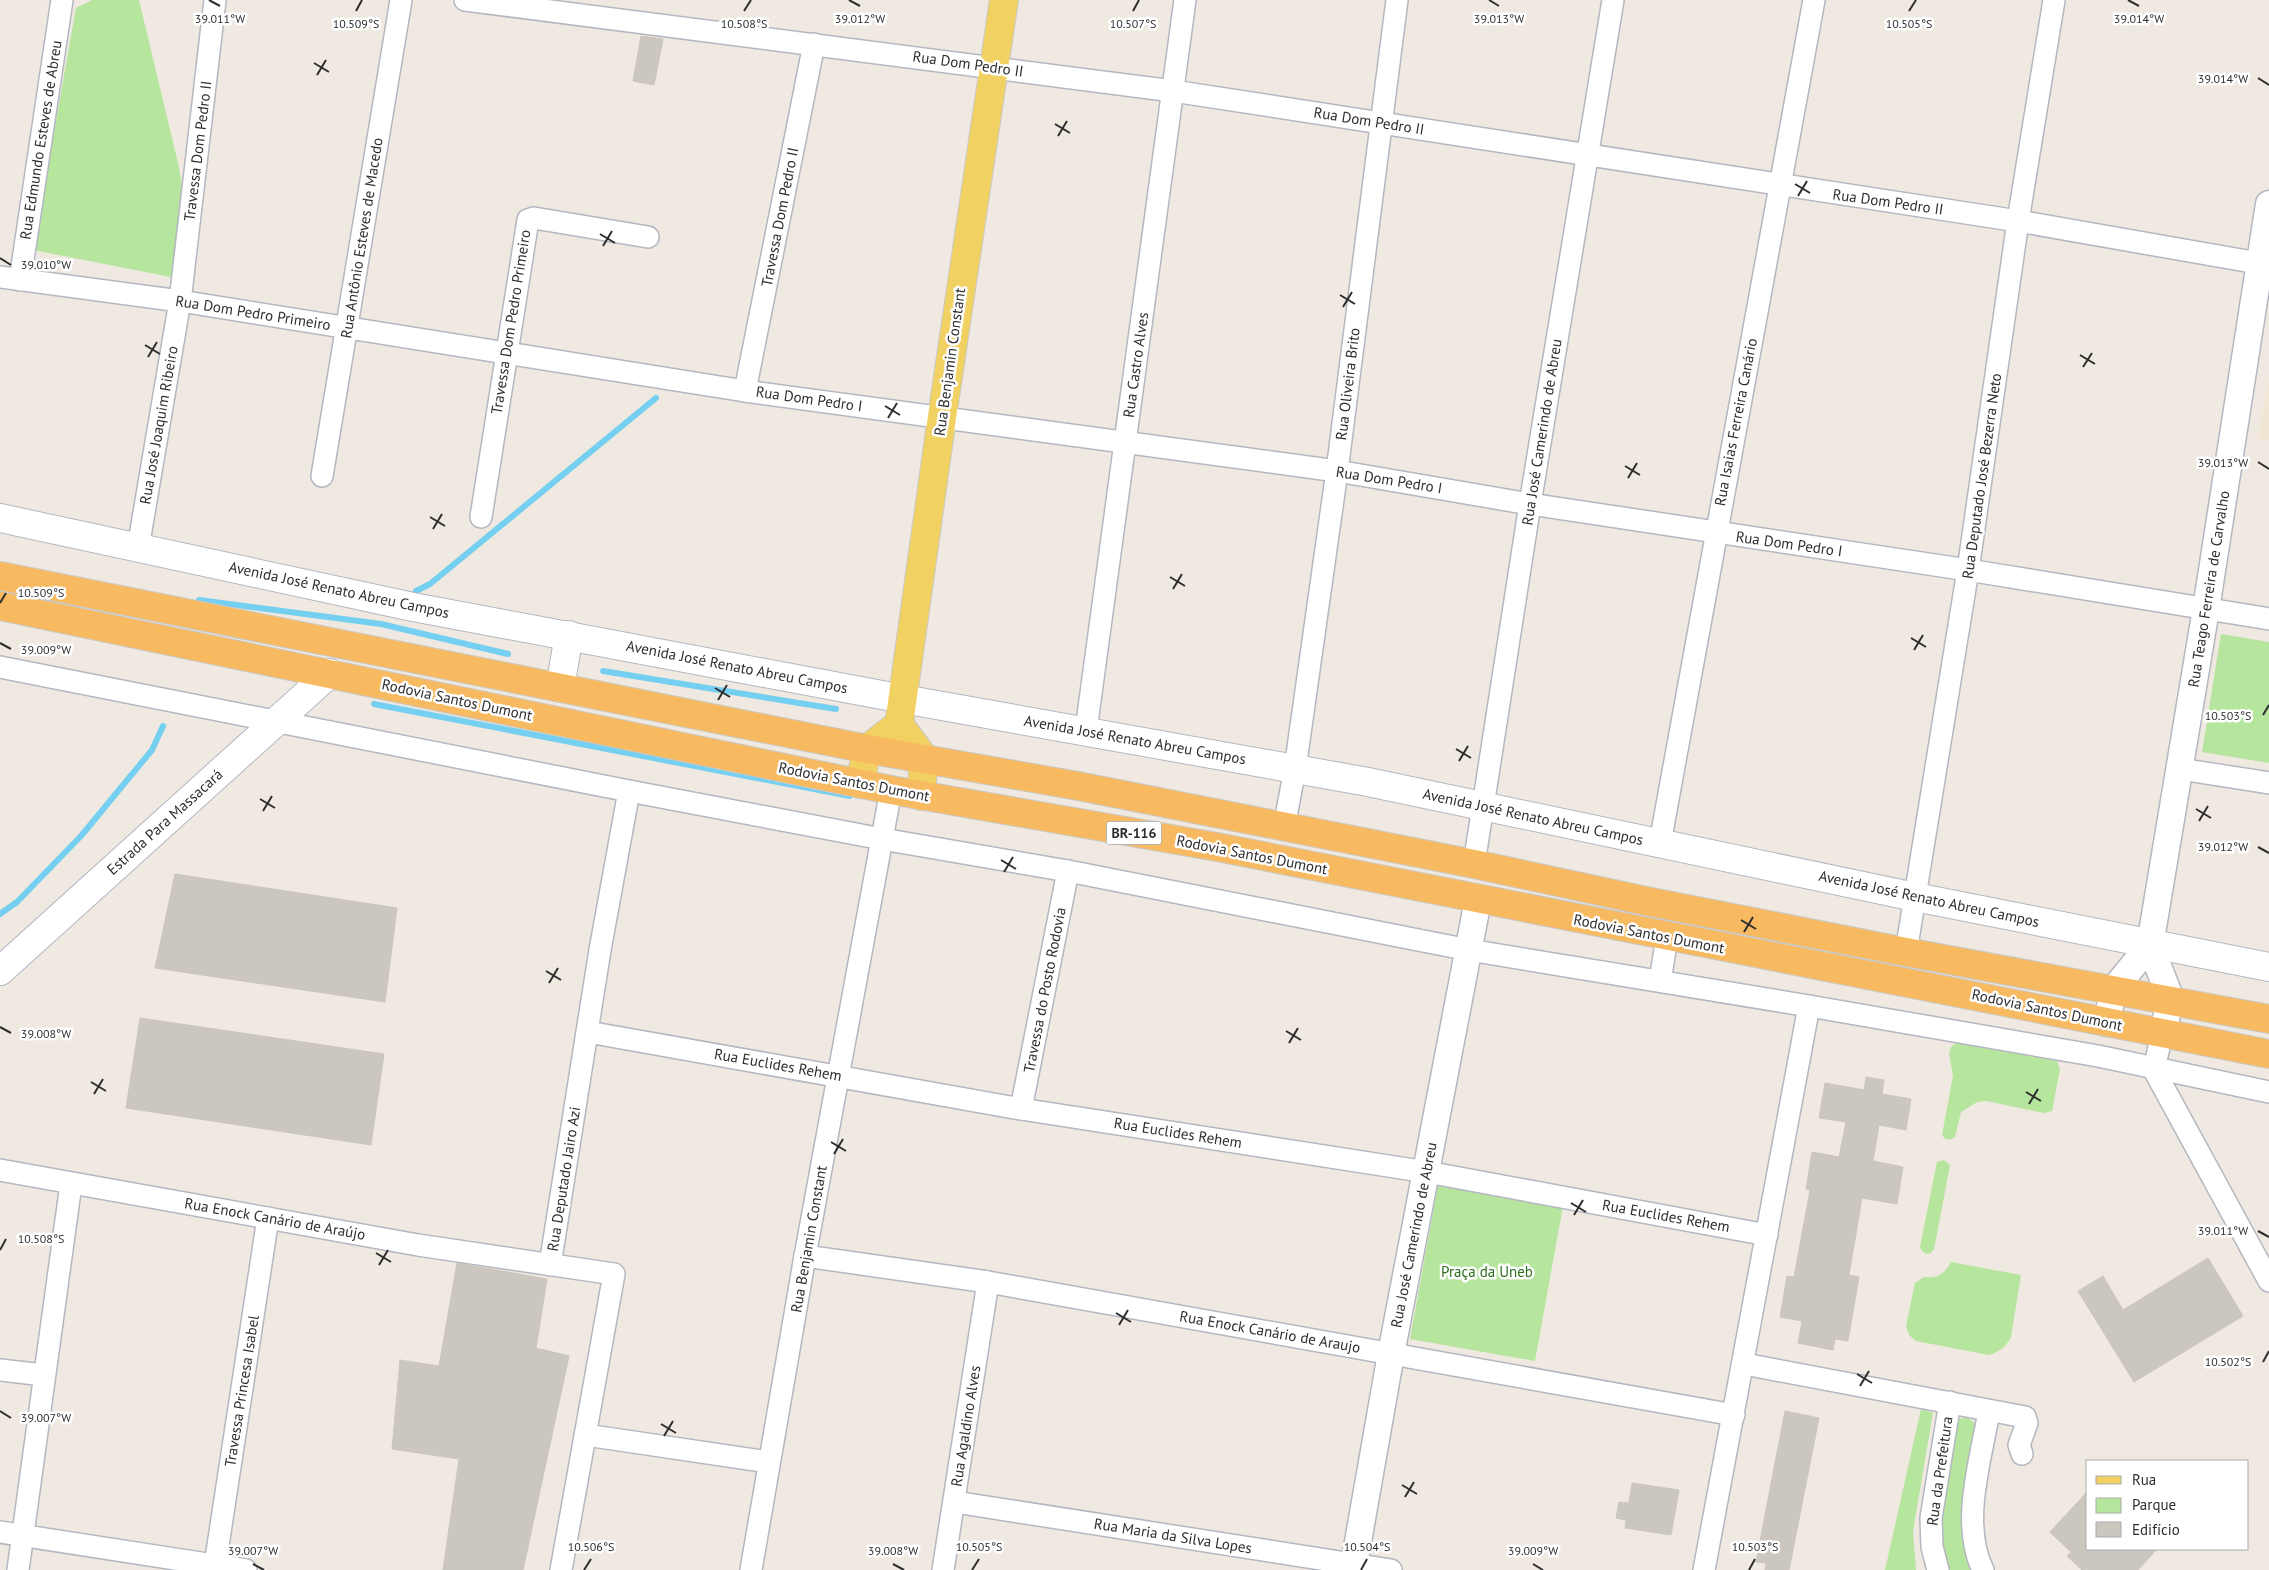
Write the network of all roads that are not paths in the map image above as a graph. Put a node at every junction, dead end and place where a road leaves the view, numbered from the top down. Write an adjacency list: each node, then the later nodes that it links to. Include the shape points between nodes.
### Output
1 (62, 0): 21 (street, Rua Edmundo Esteves de Abreu)
2 (215, 0): 22 (street, Travessa Dom Pedro II)
3 (401, 0): 23 (street, Rua Antônio Esteves de Macedo)
4 (465, 0): 11 (street, Rua Dom Pedro II)
5 (1004, 0): 12 (main road, Rua Benjamin Constant)
6 (1185, 0): 13 (street, Rua Castro Alves)
7 (1397, 0): 14 (street, Rua Oliveira Brito)
8 (1613, 0): 15 (street, Rua José Camerindo de Abreu)
9 (1814, 0): 16 (street, Rua Isaias Ferreira Canário)
10 (2054, 0): 18 (street, Rua Deputado José Bezerra Neto)
11 (814, 44): 12 (street, Rua Dom Pedro II); 25 (street, Travessa Dom Pedro II)
12 (994, 68): 13 (street, Rua Dom Pedro II); 26 (main road, Rua Benjamin Constant)
13 (1173, 92): 14 (street, Rua Dom Pedro II); 27 (street, Rua Castro Alves)
14 (1380, 123): 15 (street, Rua Dom Pedro II); 28 (street, Rua Oliveira Brito)
15 (1588, 156): 16 (street, Rua Dom Pedro II); 30 (street, Rua José Camerindo de Abreu)
16 (1781, 186): 18 (street, Rua Dom Pedro II); 33 (street, Rua Isaias Ferreira Canário)
17 (2269, 204): 20 (street, Rua Teago Ferreira de Carvalho)
18 (2018, 221): 20 (street, Rua Dom Pedro II); 35 (street, Rua Deputado José Bezerra Neto)
19 (648, 237): 24 (street, Travessa Dom Pedro Primeiro, via 534,218 528,220)
20 (2264, 264): 38 (street, Rua Teago Ferreira de Carvalho)
21 (7, 278): 22 (street, Rua Dom Pedro Primeiro)
22 (180, 301): 23 (street, Rua Dom Pedro Primeiro); 34 (street, Rua José Joaquim Ribeiro)
23 (348, 328): 24 (street, Rua Dom Pedro Primeiro); 29 (street, Rua Antônio Esteves de Macedo)
24 (506, 354): 25 (street, Rua Dom Pedro I); 31 (street, Travessa Dom Pedro Primeiro)
25 (746, 391): 26 (street, Rua Dom Pedro I)
26 (942, 417): 27 (street, Rua Dom Pedro I); 44 (main road, Rua Benjamin Constant)
27 (1126, 442): 28 (street, Rua Dom Pedro I); 46 (street, Rua Castro Alves)
28 (1337, 471): 30 (street, Rua Dom Pedro I); 49 (street, Rua Oliveira Brito)
29 (322, 476)
30 (1530, 504): 33 (street, Rua Dom Pedro I); 56 (street, Rua José Camerindo de Abreu)
31 (481, 517)
32 (0, 518): 34 (main road, Avenida José Renato Abreu Campos)
33 (1716, 533): 35 (street, Rua Dom Pedro I); 59 (street, Rua Isaias Ferreira Canário)
34 (138, 548): 40 (main road, Avenida José Renato Abreu Campos, via 413,607)
35 (1968, 570): 38 (street, Rua Dom Pedro I); 62 (street, Rua Deputado José Bezerra Neto)
36 (0, 576): 43 (highway, Rodovia Santos Dumont / BR-116)
37 (0, 606): 42 (highway, Rodovia Santos Dumont / BR-116)
38 (2206, 609): 39 (street, Rua Dom Pedro I); 50 (street, Rua Teago Ferreira de Carvalho)
39 (2269, 619)
40 (569, 635): 43 (main road); 44 (main road, Avenida José Renato Abreu Campos)
41 (0, 667): 45 (street)
42 (330, 673): 45 (main road, Estrada Para Massacará); 52 (highway, Rodovia Santos Dumont / BR-116)
43 (560, 688): 47 (highway, Rodovia Santos Dumont / BR-116)
44 (901, 712): 46 (main road, Avenida José Renato Abreu Campos); 47 (main road); 48 (main road)
45 (276, 721): 54 (street); 69 (main road, Estrada Para Massacará)
46 (1086, 730): 49 (main road, Avenida José Renato Abreu Campos)
47 (867, 749): 48 (highway, Rodovia Santos Dumont / BR-116); 52 (main road)
48 (924, 758): 55 (main road); 57 (highway, Rodovia Santos Dumont / BR-116)
49 (1295, 769): 56 (main road, Avenida José Renato Abreu Campos); 57 (street, Rua Oliveira Brito)
50 (2180, 769): 51 (street); 65 (street, Rua Teago Ferreira de Carvalho)
51 (2269, 783)
52 (860, 784): 53 (highway, Rodovia Santos Dumont / BR-116)
53 (892, 790): 55 (highway, Rodovia Santos Dumont / BR-116); 58 (street, Rua Benjamin Constant)
54 (629, 791): 58 (street); 76 (street, Rua Deputado Jairo Azi)
55 (921, 796): 63 (highway, Rodovia Santos Dumont / BR-116, via 1217,848)
56 (1484, 806): 59 (main road, Avenida José Renato Abreu Campos); 60 (street, Rua José Camerindo de Abreu)
57 (1284, 827): 60 (highway, Rodovia Santos Dumont / BR-116)
58 (882, 839): 61 (street); 81 (street, Rua Benjamin Constant)
59 (1660, 843): 62 (main road, Avenida José Renato Abreu Campos)
60 (1474, 864): 67 (highway, Rodovia Santos Dumont / BR-116)
61 (1068, 872): 66 (street); 83 (street, Travessa do Posto Rodovia)
62 (1915, 897): 65 (main road, Avenida José Renato Abreu Campos); 67 (street, Rua Deputado José Bezerra Neto)
63 (1478, 900): 64 (highway, Rodovia Santos Dumont / BR-116); 66 (street, Rua José Camerindo de Abreu)
64 (1667, 937): 70 (street); 75 (highway, Rodovia Santos Dumont / BR-116)
65 (2150, 944): 68 (main road, Avenida José Renato Abreu Campos); 71 (street); 72 (street)
66 (1469, 950): 70 (street); 85 (street, Rua José Camerindo de Abreu)
67 (1906, 952): 71 (highway, Rodovia Santos Dumont / BR-116)
68 (2269, 968)
69 (0, 971)
70 (1660, 981): 73 (street)
71 (2114, 989): 72 (highway, Rodovia Santos Dumont / BR-116); 75 (street)
72 (2170, 1000): 74 (highway, Rodovia Santos Dumont / BR-116); 77 (street)
73 (1809, 1006): 79 (street); 88 (street)
74 (2269, 1019)
75 (2106, 1023): 77 (highway, Rodovia Santos Dumont / BR-116); 79 (street)
76 (588, 1032): 81 (street, Rua Euclides Rehem); 90 (street, Rua Deputado Jairo Azi)
77 (2162, 1034): 78 (highway, Rodovia Santos Dumont / BR-116); 80 (street)
78 (2269, 1054)
79 (2098, 1056): 80 (street)
80 (2154, 1070): 82 (street); 91 (street)
81 (839, 1075): 83 (street, Rua Euclides Rehem); 89 (street, Rua Benjamin Constant)
82 (2269, 1092)
83 (1021, 1109): 85 (street, Rua Euclides Rehem)
84 (0, 1170): 86 (street, Rua Enock Canário de Araújo)
85 (1427, 1172): 88 (street, Rua Euclides Rehem); 93 (street, Rua José Camerindo de Abreu)
86 (70, 1184): 87 (street, Rua Enock Canário de Araújo); 96 (street)
87 (268, 1218): 90 (street, Rua Enock Canário de Araújo); 106 (street, Travessa Princesa Isabel)
88 (1767, 1235): 94 (street)
89 (805, 1256): 92 (street, Rua Enock Canário de Araujo); 102 (street, Rua Benjamin Constant)
90 (550, 1265): 100 (street, Rua Deputado Jairo Azi, via 614,1274)
91 (2269, 1281)
92 (988, 1282): 93 (street, Rua Enock Canário de Araujo); 103 (street, Rua Agaldino Alves)
93 (1391, 1354): 99 (street, Rua Enock Canário de Araujo); 107 (street, Rua José Camerindo de Abreu)
94 (1744, 1364): 97 (street); 99 (street)
95 (0, 1370): 96 (street)
96 (44, 1375): 105 (street)
97 (1950, 1402): 98 (street); 115 (street, Rua da Prefeitura, via 1931,1518 1932,1547)
98 (1989, 1411): 101 (street, via 2025,1417 2027,1423 2019,1445); 116 (street, via 1972,1510 1972,1538)
99 (1734, 1415): 114 (street)
100 (586, 1435): 102 (street); 110 (street, Rua Deputado Jairo Azi)
101 (2022, 1454)
102 (769, 1462): 111 (street, Rua Benjamin Constant)
103 (954, 1502): 107 (street, Rua Maria da Silva Lopes); 112 (street, Rua Agaldino Alves)
104 (0, 1532): 105 (street)
105 (23, 1536): 106 (street); 108 (street)
106 (215, 1565): 109 (street)
107 (1354, 1567): 113 (street, Rua Maria da Silva Lopes)
108 (18, 1570)
109 (246, 1570)
110 (561, 1570)
111 (751, 1570)
112 (943, 1570)
113 (1391, 1570)
114 (1704, 1570)
115 (1938, 1570)
116 (1983, 1570)

